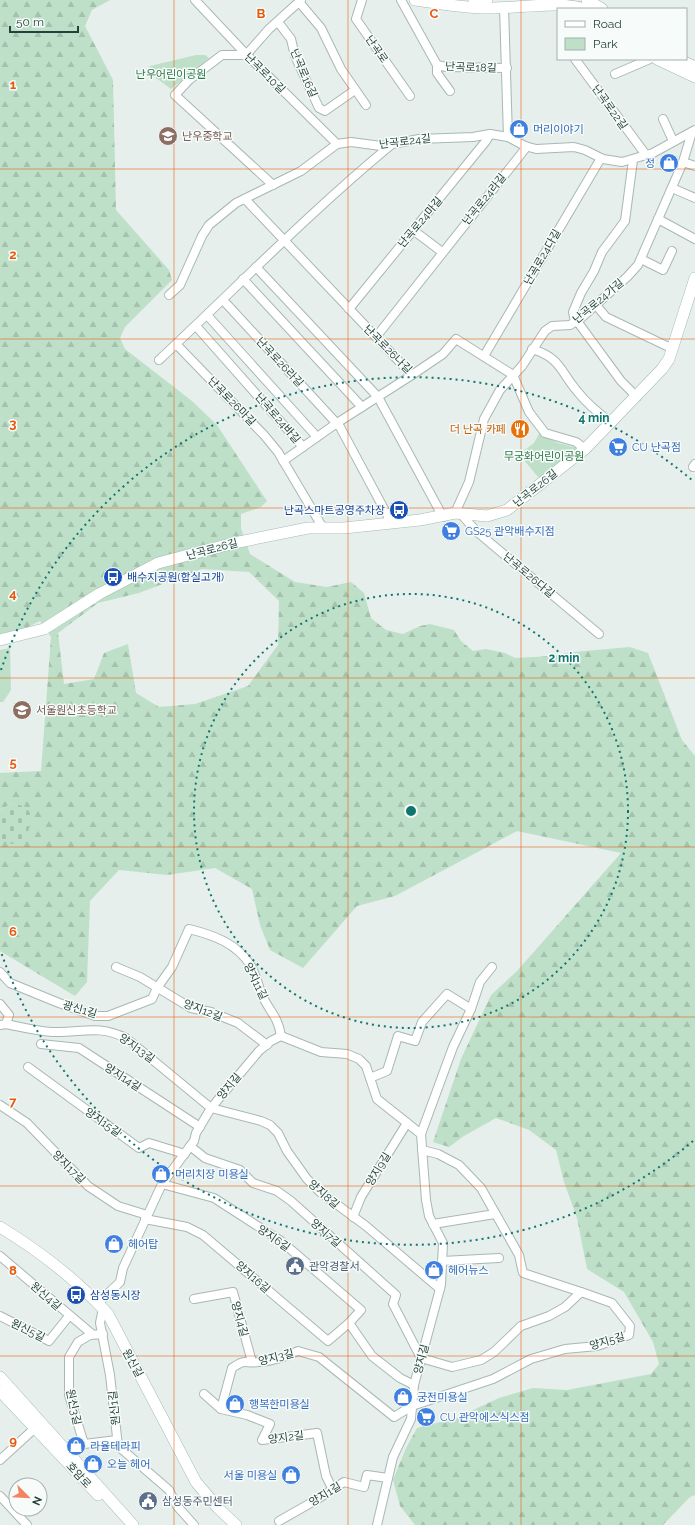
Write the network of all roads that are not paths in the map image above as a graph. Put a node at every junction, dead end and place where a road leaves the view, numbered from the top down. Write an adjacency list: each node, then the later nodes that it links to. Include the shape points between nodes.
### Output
1 (195, 0): 12 (street, 난곡로10길)
2 (362, 0): 24 (street, 난곡로, via 356,19)
3 (401, 0): 17 (street, 난곡로18길)
4 (415, 0): 8 (street, via 460,8)
5 (474, 0): 6 (street)
6 (487, 0)
7 (300, 1): 11 (street); 22 (street, via 321,28 341,69)
8 (504, 6): 9 (street, via 550,1); 19 (street)
9 (583, 6): 10 (street)
10 (596, 8)
11 (278, 22): 12 (street); 26 (street, 난곡로16길, via 291,38 295,56)
12 (246, 55): 27 (street, 난곡로10길); 41 (street, via 222,55 189,80 175,95)
13 (576, 60): 36 (street, 난곡로22길)
14 (648, 60): 20 (street)
15 (659, 60): 21 (street)
16 (680, 60): 18 (street)
17 (438, 65): 19 (street, 난곡로18길); 23 (street, via 437,73)
18 (695, 67)
19 (507, 68): 31 (street)
20 (614, 74)
21 (695, 77)
22 (355, 90): 25 (street); 26 (street, 난곡로16길, via 325,111)
23 (450, 91)
24 (410, 96)
25 (366, 105)
26 (319, 108): 27 (street)
27 (308, 116): 33 (street, 난곡로10길)
28 (663, 119): 32 (street)
29 (693, 131): 32 (street, 난곡로24길); 39 (street, 난곡로24가길)
30 (490, 134): 31 (street, 난곡로24길); 34 (street, 난곡로24길, via 419,139); 46 (street, 난곡로24마길)
31 (508, 137): 35 (street, 난곡로24길)
32 (673, 141): 36 (street, 난곡로24길)
33 (337, 144): 34 (street, 난곡로24길); 41 (street, via 306,167)
34 (392, 144): 48 (street)
35 (525, 146): 37 (street, 난곡로24길, via 536,149 574,147); 50 (street, 난곡로24라길)
36 (646, 155): 38 (street, 난곡로24길)
37 (601, 158): 38 (street, 난곡로24길, via 622,162); 66 (street, 난곡로24다길)
38 (633, 160): 60 (street, via 625,221 602,252 581,292 573,312)
39 (683, 162): 40 (street); 42 (street, 난곡로24가길)
40 (695, 166)
41 (273, 185): 44 (street)
42 (672, 188): 43 (street); 45 (street, 난곡로24가길)
43 (695, 198)
44 (246, 199): 48 (street); 55 (street, via 225,211 209,225 180,285)
45 (658, 219): 47 (street); 51 (street, 난곡로24가길)
46 (413, 230): 50 (street); 58 (street, 난곡로24마길)
47 (695, 239)
48 (284, 240): 52 (street); 58 (street, 난곡로26나길)
49 (672, 251): 51 (street, via 663,270)
50 (442, 252): 62 (street, 난곡로24라길)
51 (641, 259): 57 (street, 난곡로24가길, via 628,277)
52 (256, 267): 54 (street); 70 (street)
53 (695, 278): 65 (street, 난곡로26길)
54 (244, 279): 56 (street); 72 (street)
55 (169, 295)
56 (223, 300): 59 (street); 73 (street, 난곡로26라길)
57 (596, 305): 60 (street, 난곡로24가길); 65 (street, via 606,317)
58 (349, 309): 62 (street, 난곡로26나길)
59 (207, 315): 61 (street); 75 (street, 난곡로24바길)
60 (576, 321): 64 (street, 난곡로24가길, via 570,325 552,326 545,331); 71 (street, via 620,381)
61 (196, 326): 63 (street); 76 (street, 난곡로24바길)
62 (376, 337): 69 (street, 난곡로26나길)
63 (176, 344): 67 (street); 78 (street, 난곡로26마길, via 264,435)
64 (532, 349): 68 (street, 난곡로24가길); 74 (street, via 551,357 561,366 576,391 594,411)
65 (672, 349): 71 (street, 난곡로26길, via 662,369)
66 (484, 356): 68 (street, 난곡로26나길); 69 (street, 난곡로26나길, via 456,339 443,354)
67 (159, 360)
68 (513, 375): 77 (street, via 529,412 546,433 576,442); 79 (street, 난곡로24가길, via 500,390 484,419 469,482)
69 (412, 376): 70 (street)
70 (378, 397): 72 (street); 80 (street)
71 (637, 397): 74 (street, 난곡로26길)
72 (362, 407): 73 (street)
73 (337, 423): 75 (street); 81 (street, 난곡로26라길)
74 (612, 423): 77 (street, 난곡로26길)
75 (317, 437): 76 (street, 난곡로24바길)
76 (303, 447): 78 (street)
77 (585, 449): 79 (street, 난곡로26길, via 507,510 487,516)
78 (283, 461): 82 (street, 난곡로26마길)
79 (458, 513): 80 (street, 난곡로26길); 83 (street, 난곡로26다길)
80 (443, 517): 81 (street, 난곡로26길)
81 (391, 522): 82 (street, 난곡로26길)
82 (323, 528): 84 (street, 난곡로26길, via 308,528 241,541 158,563 99,594 44,629)
83 (599, 634)
84 (0, 640)
85 (116, 967): 88 (street, 양지12길)
86 (492, 967): 90 (street, 양지길, via 480,982)
87 (0, 972): 88 (street, 광신1길, via 10,983 95,1016 108,1016 152,999)
88 (157, 988): 92 (street, 양지11길, via 172,967 189,929 220,938 243,955 251,966 262,995 279,1023); 94 (street, 양지12길, via 191,1008 211,1012 238,1023)
89 (0, 1004): 91 (street, via 9,1015)
90 (471, 1010): 96 (street, via 447,994 422,1022 415,1041 398,1036 387,1071); 101 (street, 양지길, via 453,1047)
91 (3, 1025): 98 (street, 양지13길, via 51,1032 94,1029 112,1031 126,1038)
92 (281, 1036): 94 (street, 양지길); 96 (street, via 321,1052 347,1054 359,1059 366,1066)
93 (41, 1044): 100 (street, 양지14길, via 79,1048)
94 (267, 1045): 98 (street, 양지길)
95 (28, 1067): 104 (street, 양지15길, via 139,1148 149,1143)
96 (370, 1078): 99 (street, via 377,1099)
97 (0, 1105): 107 (street, 양지17길, via 28,1123 88,1186 118,1206)
98 (211, 1108): 100 (street, 양지길); 108 (street, 양지8길, via 270,1125 278,1133 307,1179 331,1202)
99 (407, 1123): 101 (street); 108 (street, 양지9길, via 361,1197)
100 (200, 1127): 102 (street, 양지길)
101 (422, 1134): 103 (street, 양지길)
102 (190, 1146): 104 (street, 양지길); 123 (street, 양지7길, via 206,1158 240,1170 253,1183 276,1191 291,1201 396,1295 393,1304)
103 (422, 1150): 106 (street, via 438,1154 459,1165 480,1188); 109 (street, 양지길, via 426,1200)
104 (185, 1154): 105 (street, 양지길)
105 (162, 1184): 107 (street, 양지길); 120 (street, 양지6길, via 214,1198 281,1241 361,1310)
106 (495, 1214): 109 (street); 115 (street, via 519,1255 523,1273)
107 (146, 1217): 117 (street, 양지길, via 123,1268 120,1282); 120 (street, 양지16길, via 187,1227 202,1235 328,1341)
108 (353, 1217): 114 (street, 양지8길)
109 (433, 1224): 113 (street, 양지길, via 443,1243)
110 (0, 1227): 117 (street, 원신길, via 51,1260)
111 (0, 1256): 119 (street, 원신4길)
112 (499, 1258): 113 (street)
113 (442, 1261): 114 (street, 양지길)
114 (440, 1289): 123 (street, 양지길)
115 (580, 1292): 123 (street, via 565,1307 521,1326 494,1352 480,1360 452,1367); 129 (street, 양지5길, via 612,1303 630,1326 629,1335 597,1346 565,1349 532,1358 493,1379)
116 (194, 1299): 124 (street, 양지4길, via 233,1292)
117 (100, 1306): 122 (street, 원신1길); 142 (street, 원신길, via 108,1314 196,1482)
118 (0, 1316): 119 (street, 원신5길, via 49,1341)
119 (69, 1316): 121 (street, 원신4길)
120 (349, 1323): 126 (street, via 372,1356 400,1378)
121 (92, 1334): 122 (street); 132 (street, 원신3길, via 78,1342 69,1356 70,1395 84,1444)
122 (103, 1334): 132 (street, 원신1길)
123 (421, 1358): 126 (street, 양지길)
124 (252, 1362): 129 (street, 양지3길, via 286,1357 298,1351 319,1357 394,1417); 130 (street, 양지3길, via 243,1361 232,1368)
125 (0, 1377): 140 (street)
126 (414, 1385): 129 (street, 양지길)
127 (0, 1390): 131 (street, 호암로)
128 (204, 1394): 130 (street, 양지2길)
129 (412, 1406): 134 (street, 양지길, via 411,1419 393,1457)
130 (221, 1409): 135 (street, 양지2길, via 270,1424 262,1440 317,1434 326,1476)
131 (35, 1428): 133 (street); 139 (street, 호암로)
132 (117, 1440): 141 (street, 원신1길, via 118,1446 169,1490 177,1506)
133 (0, 1460)
134 (388, 1478): 135 (street, 양지1길, via 367,1475 364,1487 344,1482); 143 (street, 양지길)
135 (332, 1490): 137 (street, 양지1길)
136 (0, 1496): 138 (street)
137 (279, 1521)
138 (27, 1525)
139 (126, 1525)
140 (133, 1525)
141 (194, 1525)
142 (236, 1525)
143 (377, 1525)

